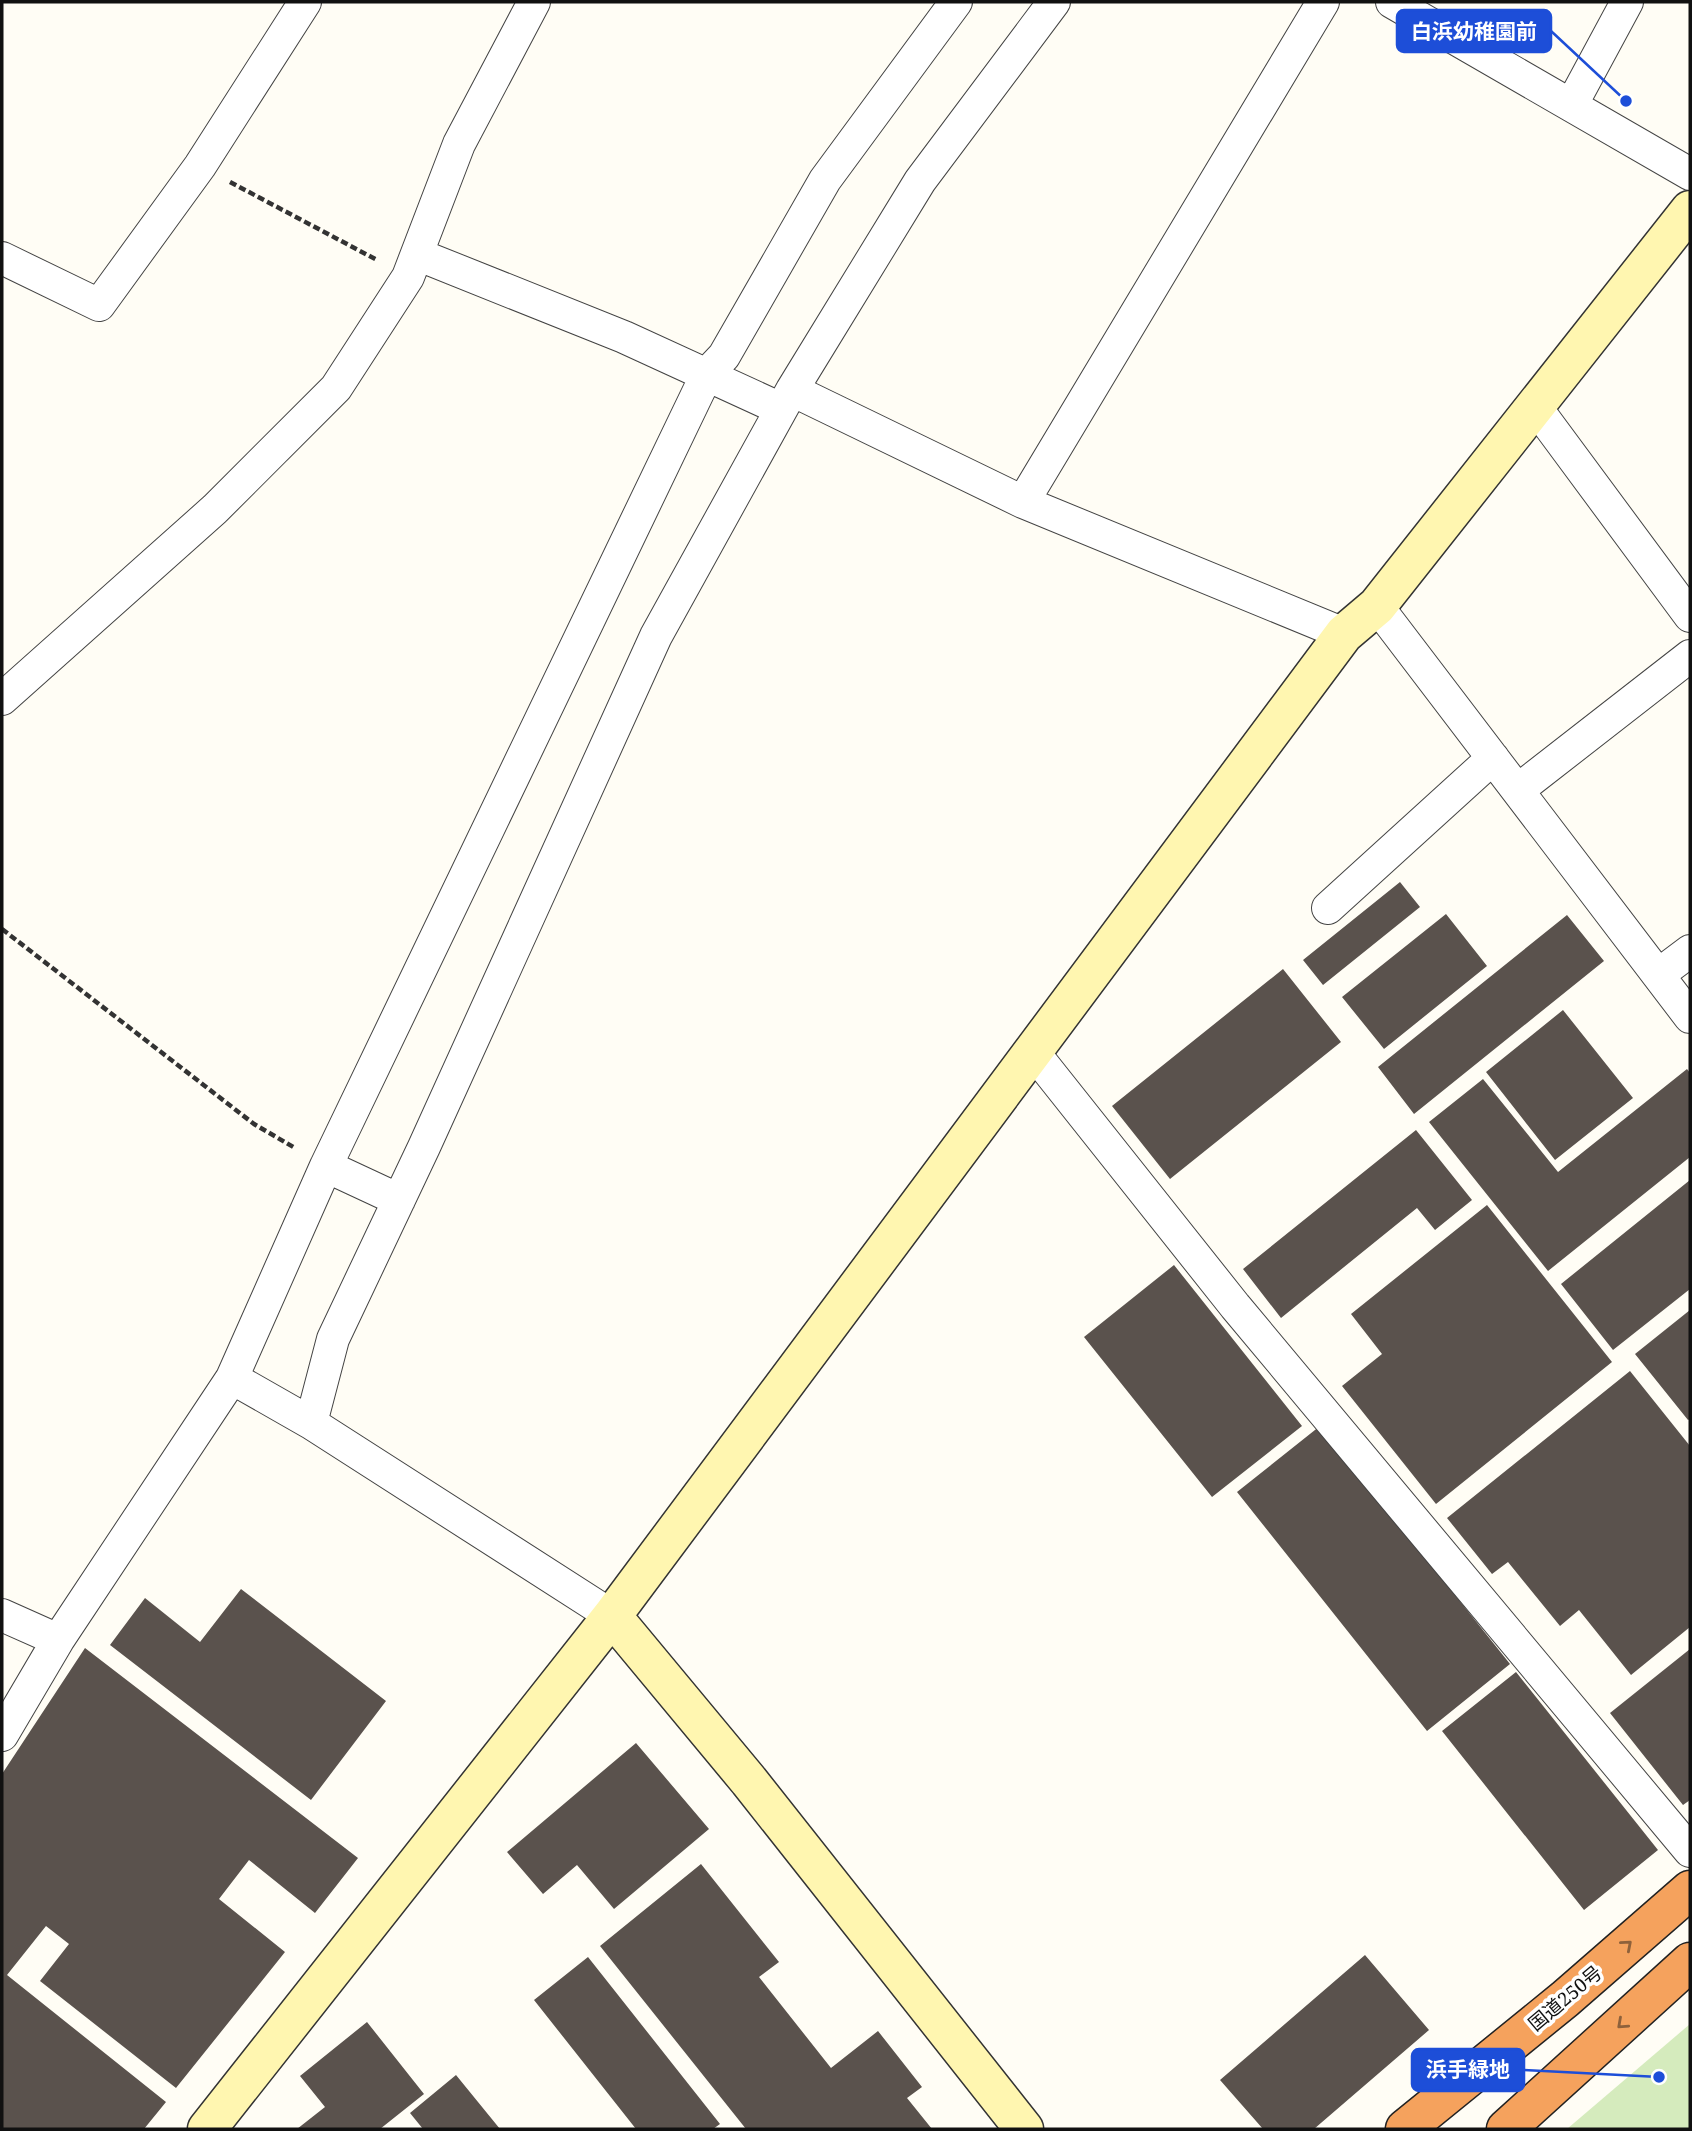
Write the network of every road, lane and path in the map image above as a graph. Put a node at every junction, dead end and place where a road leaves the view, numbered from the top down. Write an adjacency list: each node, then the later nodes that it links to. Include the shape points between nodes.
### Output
1 (305, 2): 9 (street)
2 (534, 2): 13 (street, via 460,144)
3 (956, 2): 14 (street, via 825,180 724,356)
4 (1054, 2): 15 (street, via 920,181)
5 (1323, 2): 17 (street)
6 (1392, 2): 8 (street)
7 (1627, 2): 8 (street)
8 (1572, 104): 10 (street)
9 (200, 166): 12 (street, via 99,305); 13 (path)
10 (1690, 174)
11 (1690, 210): 16 (street)
12 (2, 258)
13 (414, 266): 14 (street); 22 (street, via 336,388 215,509)
14 (707, 374): 15 (street); 31 (street)
15 (786, 399): 17 (street); 32 (street, via 656,636)
16 (1534, 405): 18 (street); 19 (street)
17 (1023, 502): 20 (street)
18 (1377, 606): 20 (street); 23 (street)
19 (1690, 616)
20 (1345, 634): 30 (street)
21 (1690, 656): 24 (street)
22 (2, 699)
23 (1493, 758): 24 (street); 25 (street)
24 (1518, 790): 28 (street)
25 (1328, 908)
26 (2, 929): 31 (path, via 254,1124)
27 (1690, 951): 28 (street)
28 (1658, 975): 29 (street)
29 (1690, 1017)
30 (1034, 1053): 36 (street); 39 (street, via 1235,1306)
31 (326, 1166): 32 (street); 33 (street)
32 (399, 1200): 34 (street, via 333,1339)
33 (232, 1378): 34 (street); 37 (street)
34 (311, 1423): 36 (street)
35 (2, 1615): 37 (street)
36 (612, 1616): 42 (street); 43 (street)
37 (58, 1640): 38 (street)
38 (2, 1735)
39 (1690, 1851)
40 (1690, 1890): 44 (highway, 国道250号, one-way to 40)
41 (1690, 1962): 45 (highway, one-way to 45)
42 (207, 2129)
43 (1024, 2129)
44 (1405, 2129)
45 (1506, 2129)

